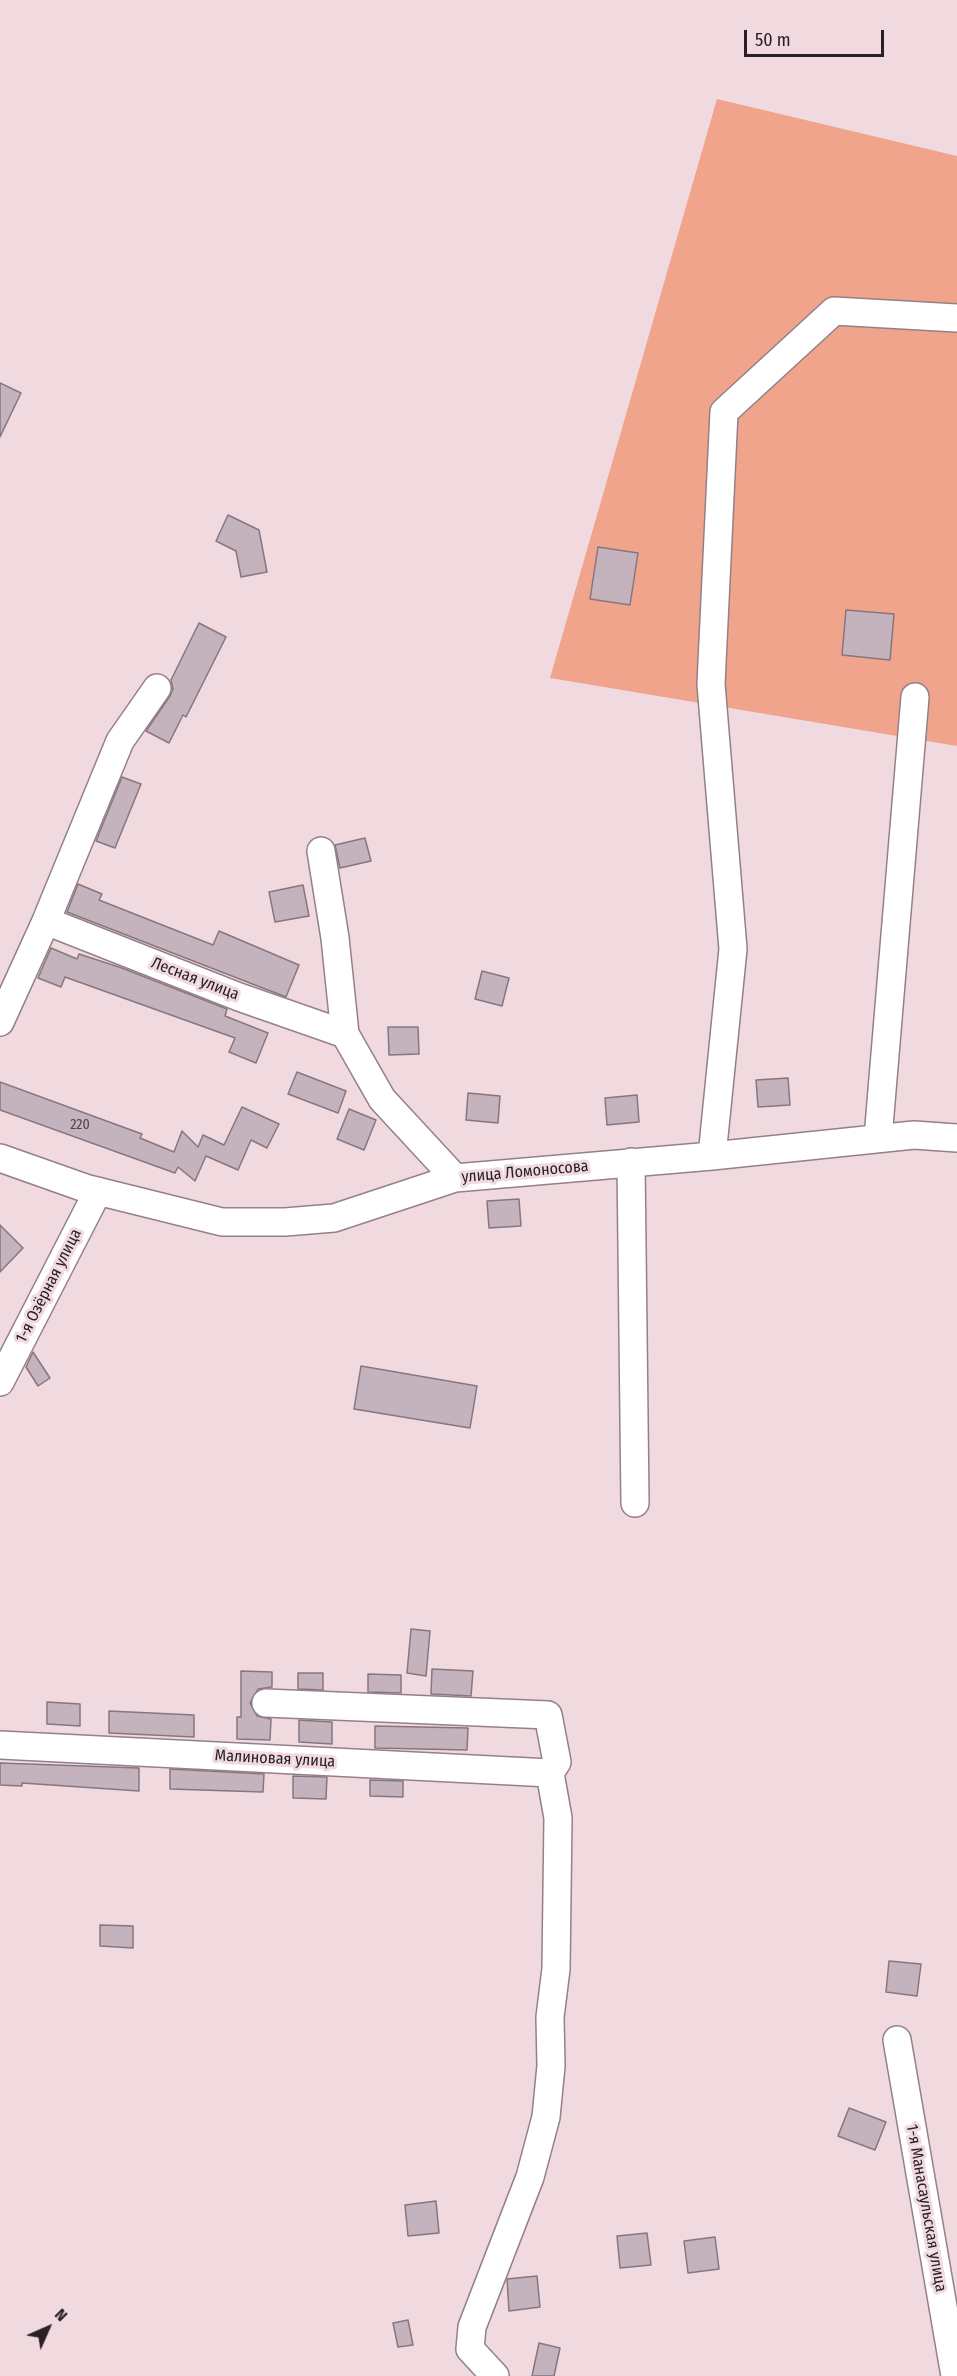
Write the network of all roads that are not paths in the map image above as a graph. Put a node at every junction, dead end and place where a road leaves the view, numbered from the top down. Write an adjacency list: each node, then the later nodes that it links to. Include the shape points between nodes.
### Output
1 (957, 318): 10 (street, via 834,311 724,412 711,684 733,949)
2 (157, 688): 5 (street, via 120,741)
3 (915, 697): 8 (street)
4 (321, 851): 7 (street)
5 (46, 921): 6 (street); 7 (street, Лесная улица)
6 (0, 1022)
7 (345, 1034): 13 (street, via 382,1099)
8 (878, 1138): 9 (street, улица Ломоносова); 10 (street, улица Ломоносова)
9 (957, 1138)
10 (712, 1156): 12 (street, улица Ломоносова)
11 (0, 1158): 14 (street, улица Ломоносова)
12 (631, 1162): 13 (street, улица Ломоносова); 16 (street)
13 (455, 1178): 14 (street, улица Ломоносова, via 334,1218 285,1222 222,1222)
14 (98, 1191): 15 (street, 1-я Озёрная улица)
15 (0, 1382)
16 (635, 1503)
17 (266, 1703): 19 (street, via 548,1715 557,1762)
18 (0, 1745): 19 (street, Малиновая улица)
19 (550, 1773): 21 (street, via 558,1842 556,1969 546,2117 530,2177 471,2326 470,2349)
20 (897, 2040): 22 (street, 1-я Манасаульская улица)
21 (495, 2376)
22 (955, 2376)

